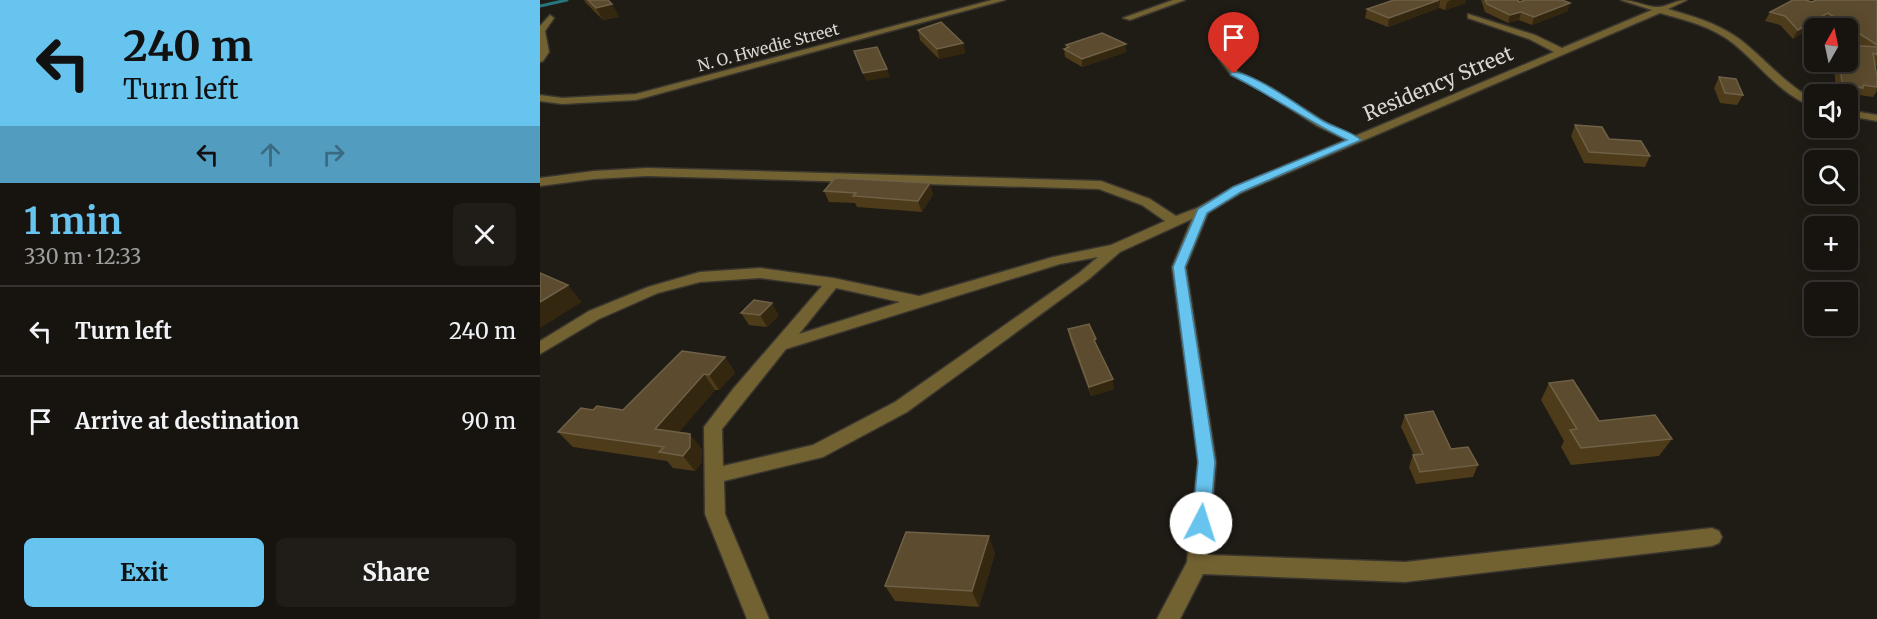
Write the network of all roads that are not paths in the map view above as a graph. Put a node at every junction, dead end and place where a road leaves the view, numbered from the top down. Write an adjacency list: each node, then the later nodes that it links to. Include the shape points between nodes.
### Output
1 (1000, 0): 13 (street, N. O. Hwedie Street, via 636,97 562,101)
2 (1181, 0): 8 (street)
3 (1624, 0): 5 (street)
4 (1683, 0): 5 (street, Residency Street)
5 (1658, 11): 9 (street, Residency Street); 12 (street, via 1736,40 1779,81)
6 (1471, 16): 9 (street)
7 (550, 18): 10 (street, via 541,31)
8 (1127, 18)
9 (1562, 52): 16 (street, Residency Street)
10 (542, 56)
11 (1223, 58): 16 (street, via 1234,74)
12 (1804, 97)
13 (540, 98)
14 (1858, 115): 15 (street)
15 (1877, 118)
16 (1356, 140): 18 (street, Residency Street, via 1237,190)
17 (540, 182): 19 (street, via 647,172 1101,185 1146,202)
18 (1202, 211): 19 (street, Residency Street); 27 (street, via 1179,267 1207,462)
19 (1175, 221): 20 (street, Residency Street)
20 (1115, 249): 22 (street, via 1058,260); 25 (street, via 1084,276 901,407 817,452)
21 (833, 283): 22 (street); 23 (street); 24 (street, via 759,273 700,277 623,302)
22 (919, 301): 23 (street)
23 (783, 344): 25 (street, via 713,427)
24 (540, 348)
25 (713, 476): 28 (street, via 714,514)
26 (1712, 537): 27 (street, via 1405,572)
27 (1197, 564): 29 (street)
28 (758, 619)
29 (1168, 619)

